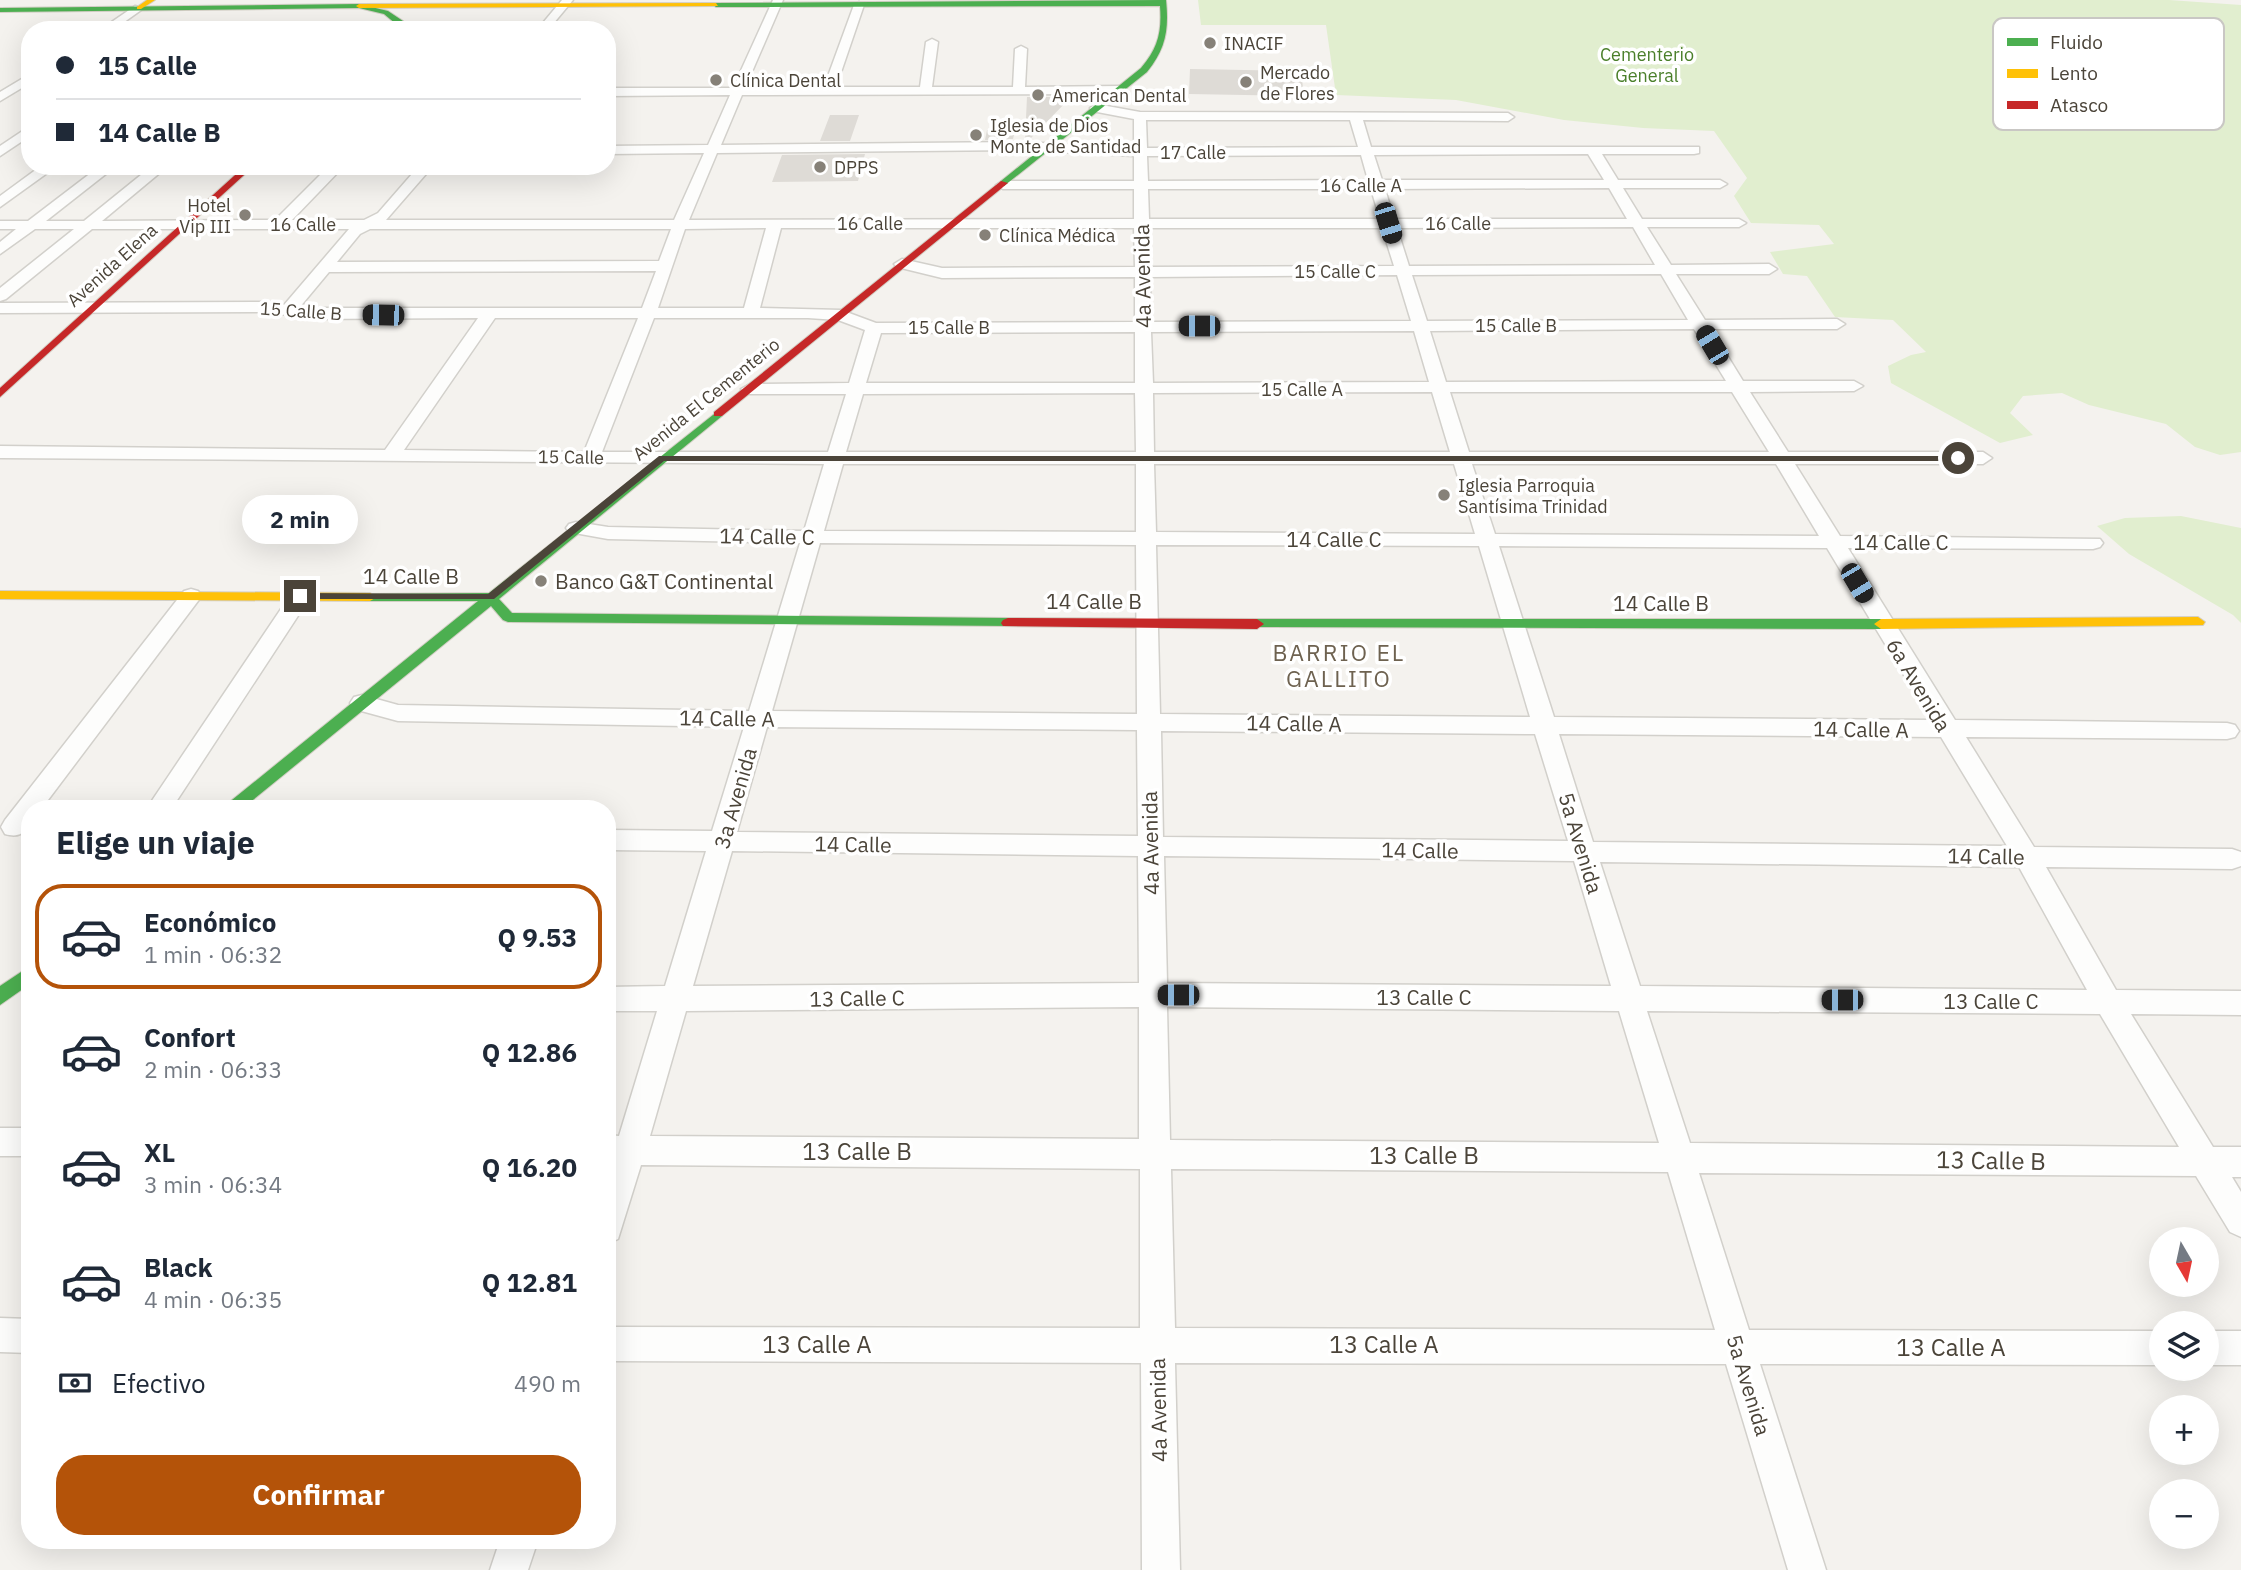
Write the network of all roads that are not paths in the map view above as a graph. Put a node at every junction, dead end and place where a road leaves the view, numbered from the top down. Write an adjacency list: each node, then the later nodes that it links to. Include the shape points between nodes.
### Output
1 (777, 2): 5 (main road); 7 (main road); 20 (street)
2 (989, 2): 3 (main road); 7 (main road)
3 (1163, 2): 19 (main road, Avenida El Cementerio, via 1162,49)
4 (363, 3): 5 (main road); 6 (main road); 10 (main road, via 348,16); 11 (main road)
5 (566, 3): 12 (street)
6 (145, 4): 8 (main road); 9 (street)
7 (859, 5): 16 (street)
8 (0, 10)
9 (119, 21)
10 (352, 21)
11 (398, 21)
12 (550, 21)
13 (932, 42): 17 (street)
14 (1021, 49): 18 (street)
15 (21, 83): 22 (street)
16 (829, 90): 17 (street); 20 (street)
17 (926, 90): 18 (street)
18 (1019, 90): 19 (street)
19 (1120, 90): 24 (main road, Avenida El Cementerio)
20 (737, 91): 23 (street); 30 (street)
21 (21, 92): 22 (street)
22 (3, 93)
23 (616, 95)
24 (1096, 108): 25 (street); 29 (main road, Avenida El Cementerio)
25 (1140, 116): 26 (street); 36 (street, 4a Avenida)
26 (1355, 117): 27 (street); 33 (street, 5a Avenida)
27 (1508, 117)
28 (21, 137): 35 (street)
29 (1048, 148): 30 (street, 17 Calle); 36 (street, 17 Calle); 46 (main road, Avenida El Cementerio)
30 (712, 149): 31 (street, 17 Calle); 53 (street)
31 (616, 150)
32 (1694, 150): 34 (street, 17 Calle)
33 (1366, 151): 34 (street, 17 Calle); 36 (street, 17 Calle); 49 (street, 5a Avenida)
34 (1593, 151): 47 (street, 6a Avenida)
35 (0, 152): 37 (street)
36 (1141, 152): 50 (street, 4a Avenida)
37 (20, 153)
38 (38, 175): 51 (street)
39 (97, 175): 64 (street)
40 (150, 175): 65 (street)
41 (216, 175): 45 (main road)
42 (240, 175): 59 (main road, Avenida Elena)
43 (328, 175): 60 (street)
44 (418, 175): 61 (street, via 383,216)
45 (207, 183)
46 (1003, 184): 50 (street, 16 Calle A); 55 (main road, Avenida El Cementerio)
47 (1614, 184): 48 (street, 16 Calle A); 49 (street, 16 Calle A); 57 (street, 6a Avenida)
48 (1720, 184)
49 (1376, 185): 50 (street, 16 Calle A); 56 (street, 5a Avenida)
50 (1141, 186): 62 (street, 4a Avenida)
51 (0, 203)
52 (178, 208): 66 (main road, Avenida Elena)
53 (680, 223): 54 (street, 16 Calle); 61 (street, 16 Calle); 70 (street)
54 (775, 223): 55 (street, 16 Calle); 82 (street)
55 (955, 223): 62 (street, 16 Calle); 69 (main road, Avenida El Cementerio)
56 (1388, 223): 57 (street, 16 Calle); 62 (street, 16 Calle); 73 (street, 5a Avenida)
57 (1637, 223): 58 (street, 16 Calle); 74 (street, 6a Avenida)
58 (1739, 223)
59 (185, 224): 60 (street, 16 Calle); 66 (street, 16 Calle); 79 (main road, Avenida Elena)
60 (280, 224): 61 (street, 16 Calle)
61 (368, 224): 71 (street, via 355,231)
62 (1142, 224): 75 (street, 4a Avenida)
63 (0, 225): 64 (street, 16 Calle)
64 (31, 225): 65 (street, 16 Calle); 68 (street)
65 (87, 225): 66 (street, 16 Calle); 77 (street)
66 (159, 225): 67 (main road, Avenida Elena)
67 (140, 241)
68 (0, 249)
69 (902, 264): 75 (street, 15 Calle C, via 942,272); 84 (main road, Avenida El Cementerio)
70 (664, 266): 71 (street); 83 (street)
71 (324, 267): 81 (street)
72 (1769, 269): 74 (street, 15 Calle C)
73 (1403, 270): 74 (street, 15 Calle C); 75 (street, 15 Calle C); 89 (street, 5a Avenida)
74 (1665, 270): 88 (street, 6a Avenida)
75 (1142, 272): 90 (street, 4a Avenida)
76 (83, 291): 78 (main road, Avenida Elena)
77 (0, 296)
78 (64, 307): 79 (street, 15 Calle B); 80 (street); 86 (main road, Avenida Elena)
79 (93, 307): 81 (street, 15 Calle B, via 273,307); 98 (main road, Avenida Elena)
80 (0, 308)
81 (287, 312): 85 (street, 15 Calle B)
82 (751, 313): 83 (street, 15 Calle B); 84 (street, 15 Calle B)
83 (648, 314): 85 (street, 15 Calle B); 101 (street)
84 (841, 315): 91 (street, 15 Calle B); 95 (main road, Avenida El Cementerio)
85 (489, 316): 100 (street)
86 (46, 324)
87 (1838, 324): 88 (street, 15 Calle B)
88 (1699, 325): 89 (street, 15 Calle B); 93 (street, 6a Avenida)
89 (1420, 326): 90 (street, 15 Calle B); 94 (street, 5a Avenida)
90 (1143, 327): 91 (street, 15 Calle B); 96 (street, 4a Avenida)
91 (874, 328): 97 (street, 3a Avenida)
92 (1854, 386): 93 (street, 15 Calle A)
93 (1737, 387): 94 (street, 15 Calle A); 106 (street, 6a Avenida)
94 (1440, 388): 96 (street, 15 Calle A); 105 (street, 5a Avenida)
95 (750, 389): 97 (street, 15 Calle A); 103 (main road, Avenida El Cementerio)
96 (1144, 389): 97 (street, 15 Calle A); 104 (street, 4a Avenida)
97 (856, 390): 102 (street, 3a Avenida)
98 (0, 394)
99 (0, 452): 100 (street, 15 Calle)
100 (391, 455): 101 (street, 15 Calle)
101 (591, 457): 103 (street, 15 Calle)
102 (836, 457): 103 (street, 15 Calle); 104 (street, 15 Calle); 109 (street, 3a Avenida)
103 (662, 458): 108 (main road, Avenida El Cementerio)
104 (1145, 458): 105 (street, 15 Calle); 110 (street, 4a Avenida)
105 (1461, 458): 106 (street, 15 Calle); 111 (street, 5a Avenida)
106 (1781, 458): 107 (street, 15 Calle); 112 (street, 6a Avenida)
107 (1983, 458)
108 (576, 528): 109 (street, 14 Calle C, via 608,533); 117 (main road, Avenida El Cementerio)
109 (812, 537): 110 (street, 14 Calle C); 118 (street, 3a Avenida)
110 (1146, 538): 111 (street, 14 Calle C); 119 (street, 4a Avenida)
111 (1487, 540): 112 (street, 14 Calle C); 121 (street, 5a Avenida)
112 (1832, 542): 113 (street, 14 Calle C); 122 (street, 6a Avenida)
113 (2093, 543)
114 (0, 595): 115 (main road, 14 Calle B)
115 (191, 596): 116 (main road, 14 Calle B); 129 (street)
116 (300, 596): 117 (main road, 14 Calle B); 130 (street)
117 (490, 597): 118 (main road, 14 Calle B, via 508,617); 123 (main road, Avenida El Cementerio)
118 (787, 621): 119 (main road, 14 Calle B); 124 (street, 3a Avenida)
119 (1147, 622): 121 (main road, 14 Calle B); 125 (street, 4a Avenida)
120 (2198, 622): 122 (main road, 14 Calle B)
121 (1513, 623): 122 (main road, 14 Calle B); 126 (street, 5a Avenida)
122 (1882, 624): 127 (street, 6a Avenida)
123 (362, 704): 124 (street, 14 Calle A, via 398,713); 131 (main road, Avenida El Cementerio)
124 (758, 719): 125 (street, 14 Calle A); 133 (street, 3a Avenida)
125 (1148, 722): 126 (street, 14 Calle A); 134 (street, 4a Avenida)
126 (1545, 726): 127 (street, 14 Calle A); 135 (street, 5a Avenida)
127 (1946, 729): 128 (street, 14 Calle A); 136 (street, 6a Avenida)
128 (2227, 731)
129 (35, 800)
130 (164, 800)
131 (243, 800)
132 (616, 839): 133 (street, 14 Calle)
133 (722, 843): 134 (street, 14 Calle); 141 (street, 3a Avenida)
134 (1150, 847): 135 (street, 14 Calle); 138 (street, 4a Avenida)
135 (1584, 852): 136 (street, 14 Calle); 139 (street, 5a Avenida)
136 (2027, 857): 137 (street, 14 Calle); 142 (street, 6a Avenida)
137 (2232, 859)
138 (1152, 995): 139 (street, 13 Calle C); 141 (street, 13 Calle C); 147 (street, 4a Avenida)
139 (1629, 998): 142 (street, 13 Calle C); 148 (street, 5a Avenida)
140 (616, 999): 141 (street, 13 Calle C)
141 (676, 1000): 146 (street, 3a Avenida)
142 (2108, 1002): 143 (street, 13 Calle C); 149 (street, 6a Avenida)
143 (2241, 1003)
144 (0, 1142): 145 (street)
145 (21, 1142)
146 (619, 1150): 147 (street, 13 Calle B); 151 (street, 3a Avenida)
147 (1154, 1153): 148 (street, 13 Calle B); 156 (street, 4a Avenida)
148 (1678, 1157): 149 (street, 13 Calle B); 157 (street, 5a Avenida)
149 (2205, 1161): 150 (street, 13 Calle B); 152 (street, 6a Avenida)
150 (2241, 1162)
151 (616, 1170)
152 (2241, 1221)
153 (0, 1335): 154 (street)
154 (21, 1336)
155 (616, 1343): 156 (street, 13 Calle A)
156 (1156, 1344): 157 (street, 13 Calle A); 163 (street, 4a Avenida)
157 (1737, 1346): 158 (street, 13 Calle A); 164 (street, 5a Avenida)
158 (2149, 1348)
159 (2219, 1348): 160 (street)
160 (2241, 1348)
161 (516, 1549): 162 (street)
162 (509, 1570)
163 (1161, 1570)
164 (1807, 1570)

